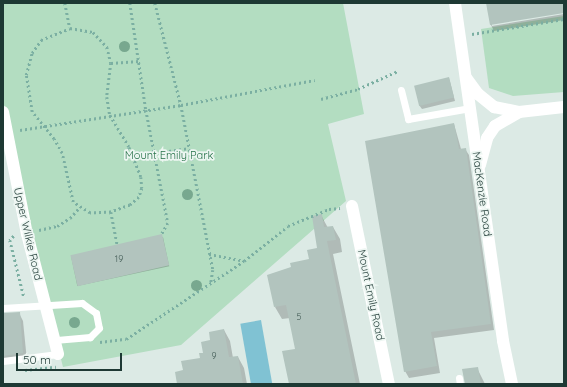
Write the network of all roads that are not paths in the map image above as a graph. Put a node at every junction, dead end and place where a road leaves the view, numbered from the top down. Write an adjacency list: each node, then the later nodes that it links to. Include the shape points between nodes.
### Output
1 (456, 3): 2 (street, MacKenzie Road)
2 (466, 78): 5 (street, MacKenzie Road); 7 (street, via 478,94 494,107)
3 (401, 90): 5 (lane, via 408,119)
4 (564, 107): 7 (street)
5 (470, 108): 8 (street, MacKenzie Road)
6 (3, 112): 10 (street, Upper Wilkie Road, via 27,234)
7 (519, 112): 8 (street, via 495,126 487,138)
8 (479, 168): 16 (street, MacKenzie Road, via 503,341)
9 (352, 206): 15 (street, Mount Emily Road)
10 (45, 304): 11 (lane); 12 (street, Upper Wilkie Road); 12 (lane, via 82,303 96,313 99,320 99,328 90,337)
11 (3, 308)
12 (54, 340): 13 (street, Upper Wilkie Road)
13 (58, 354): 14 (lane)
14 (3, 361)
15 (389, 384)
16 (512, 384)

